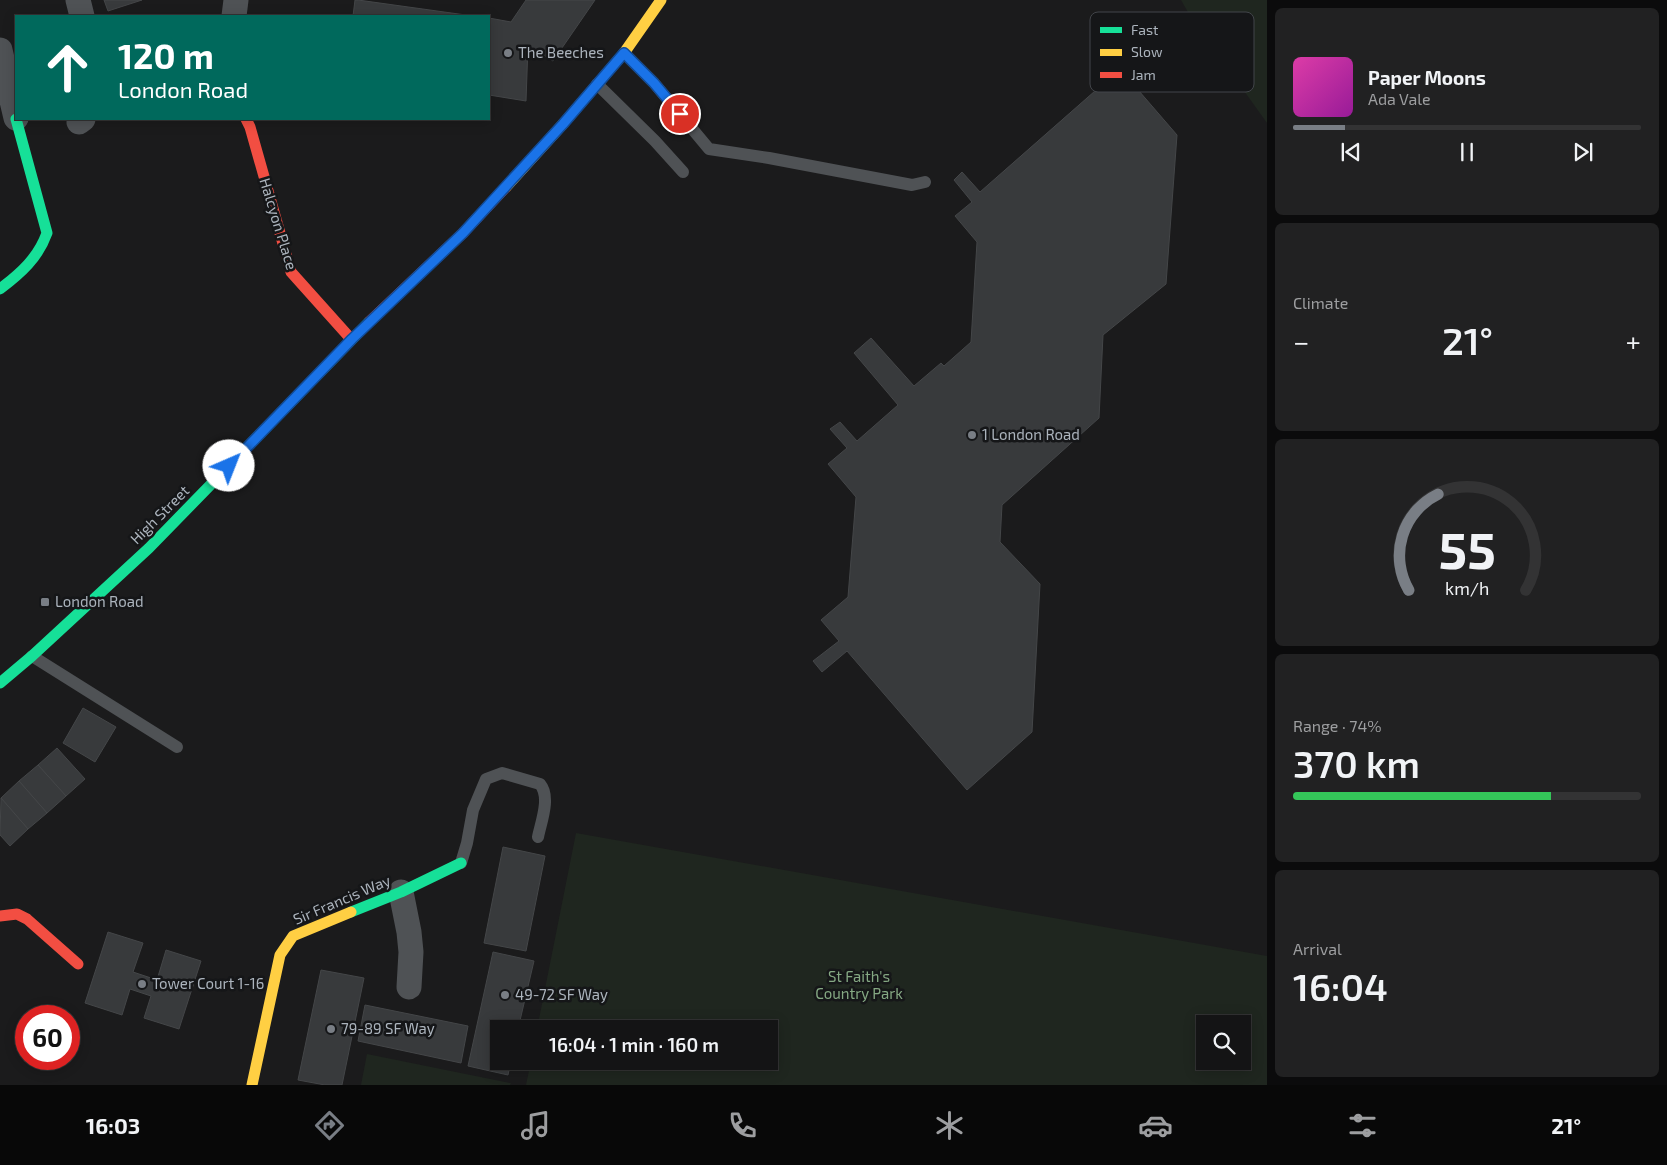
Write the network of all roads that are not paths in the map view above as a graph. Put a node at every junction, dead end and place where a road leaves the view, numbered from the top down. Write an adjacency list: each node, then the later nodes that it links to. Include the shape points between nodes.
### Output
1 (78, 0): 4 (street)
2 (236, 0): 5 (street)
3 (661, 0): 7 (main road)
4 (82, 15)
5 (234, 15)
6 (0, 50): 9 (street)
7 (624, 53): 8 (main road); 13 (lane, via 654,83 709,149 912,185)
8 (597, 84): 12 (lane); 15 (main road, High Street, via 463,233)
9 (15, 115)
10 (16, 120): 14 (main road, via 47,233 42,248 25,269)
11 (246, 120): 15 (main road, Halcyon Place, via 291,272)
12 (683, 172)
13 (925, 182)
14 (0, 289)
15 (352, 339): 16 (main road, High Street, via 150,548)
16 (32, 656): 17 (main road, High Street); 18 (lane)
17 (0, 683)
18 (177, 747)
19 (538, 837): 20 (lane, via 544,804 543,788 540,784 500,773 486,779 473,810)
20 (461, 863): 21 (main road, Sir Francis Way)
21 (400, 892): 24 (street, via 410,942); 25 (main road, Sir Francis Way, via 293,936 280,955)
22 (0, 916): 23 (main road, via 17,914 27,919)
23 (78, 964)
24 (410, 986)
25 (252, 1085)

